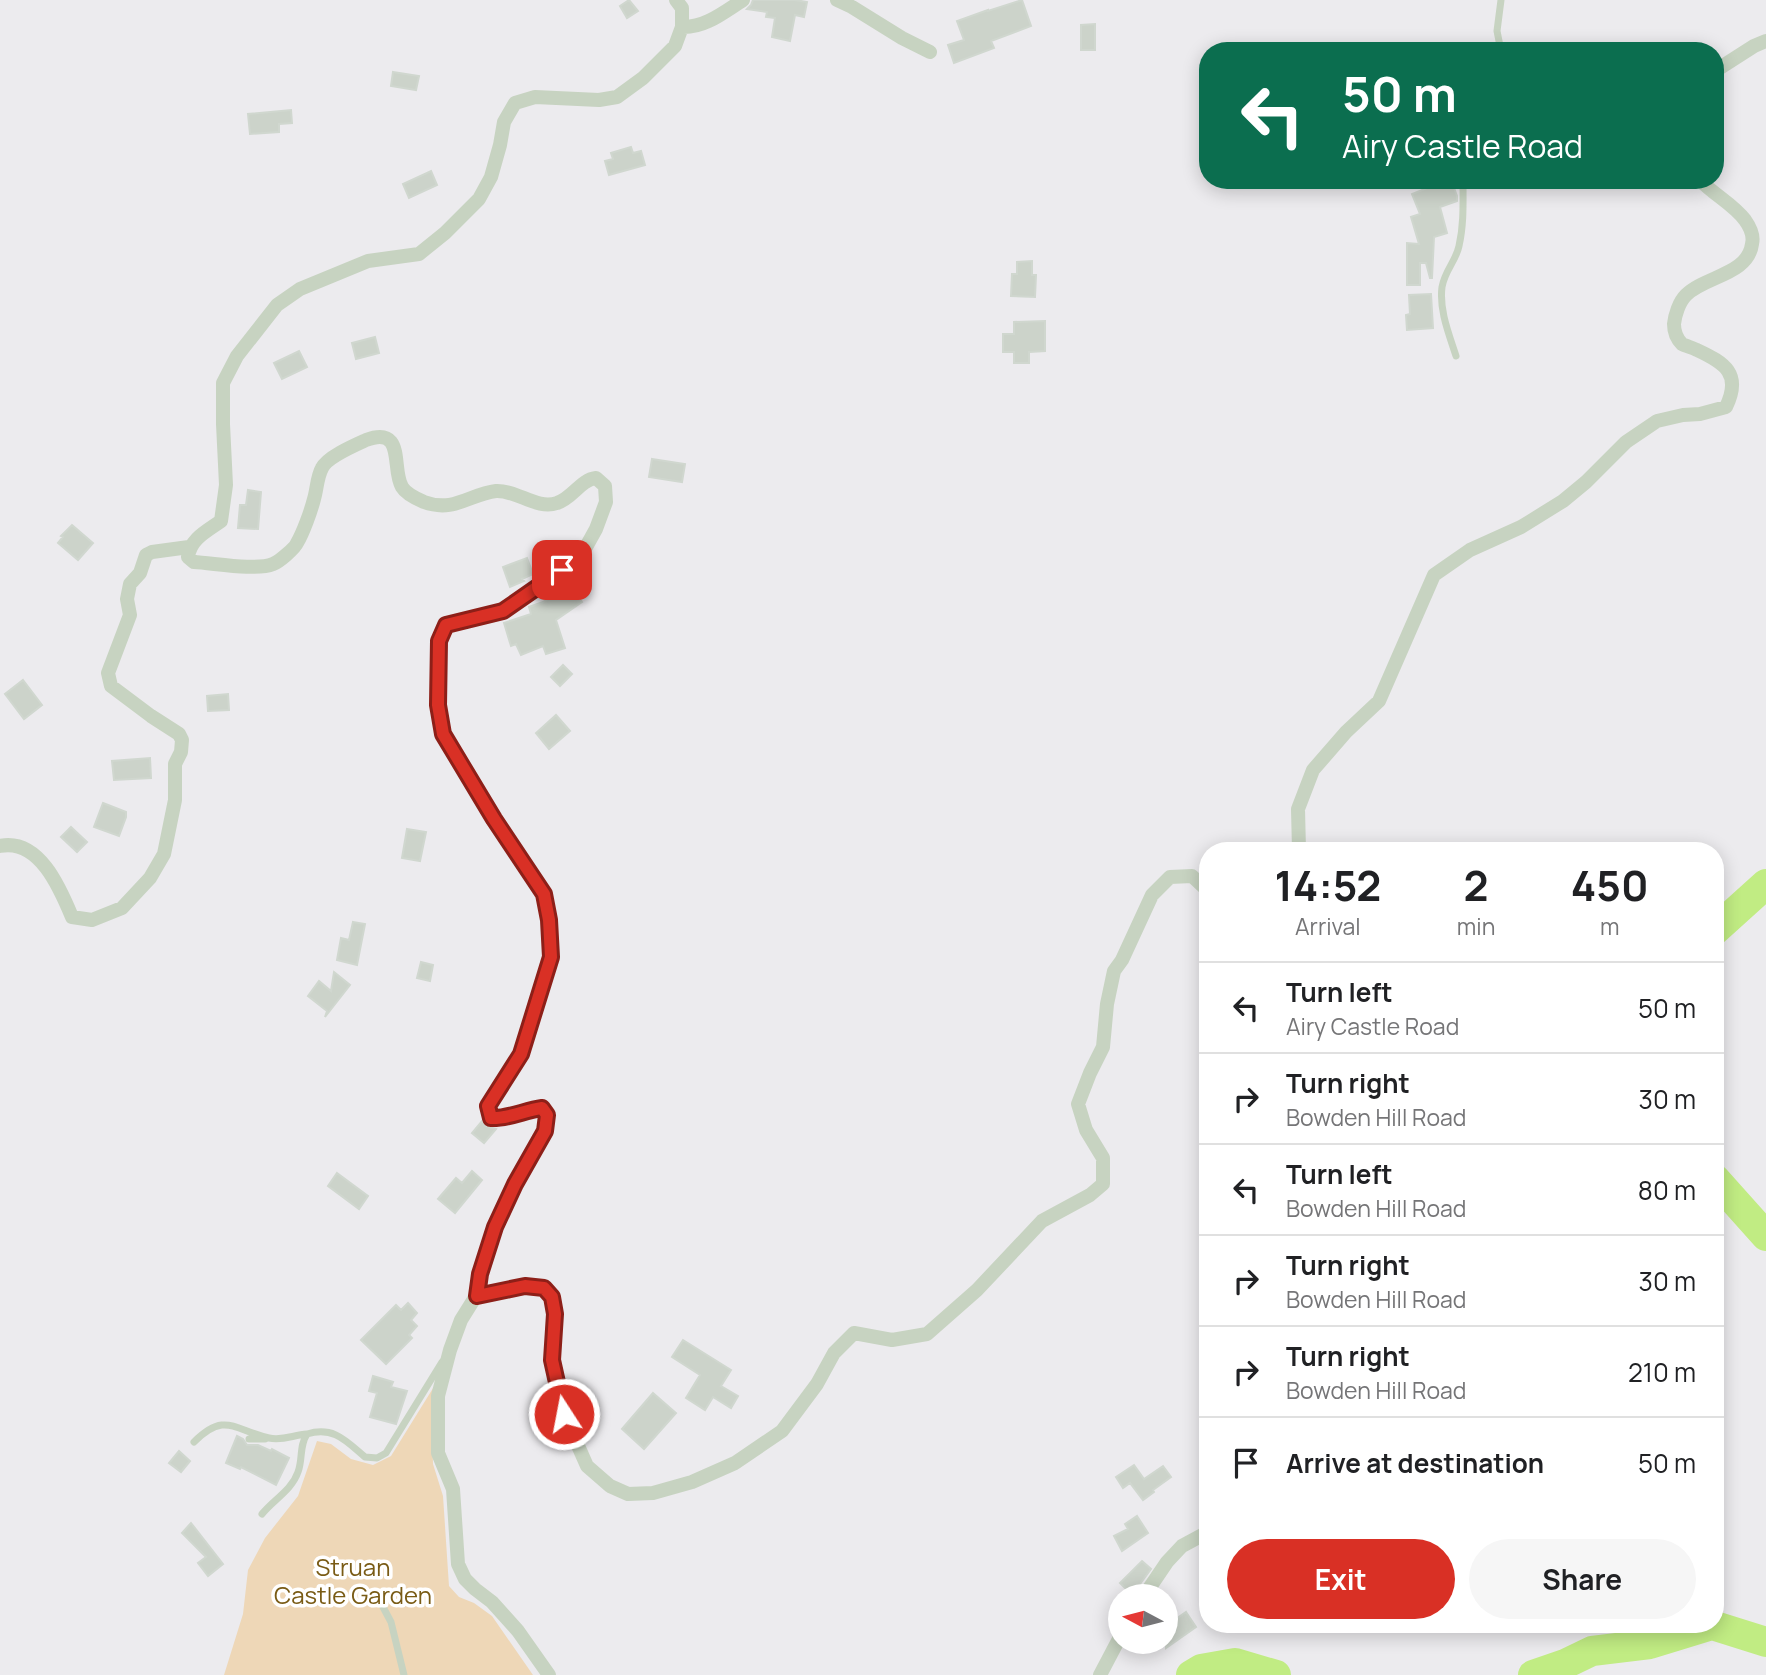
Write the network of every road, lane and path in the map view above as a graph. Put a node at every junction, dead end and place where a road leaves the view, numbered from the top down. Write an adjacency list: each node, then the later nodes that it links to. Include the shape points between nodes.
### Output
1 (676, 0): 5 (street, via 682,8)
2 (743, 0): 5 (street, via 711,21)
3 (837, 0): 8 (street)
4 (1501, 0): 7 (lane)
5 (682, 27): 13 (street, via 675,46 617,97 535,97 515,103 504,122 491,177 479,200 419,254 368,261 300,289 277,305 237,356 223,383 226,485 221,521)
6 (1766, 41): 9 (street)
7 (1499, 42)
8 (930, 52)
9 (1724, 65)
10 (1463, 189): 12 (lane, via 1459,249 1442,288 1442,308)
11 (1710, 189): 14 (street, via 1745,220 1754,237 1751,252 1744,262 1686,295 1674,331 1682,344 1725,366 1732,393 1726,407 1657,421 1626,442 1563,501 1470,550 1434,575 1379,701 1313,770 1298,809)
12 (1456, 356)
13 (189, 547): 15 (street, via 146,555 130,584 130,615 108,673 111,686 182,740 167,842 150,878 122,908 92,920 72,917 55,880 36,856 24,847); 17 (street, via 188,556 194,562 274,564 297,545 322,466 368,439 390,441 397,452 402,487 425,502 444,505 497,491 555,505 589,479 596,478 605,486 606,502 581,556 503,611 446,625 439,641 438,705 443,734 544,894 549,920 551,957 521,1054 488,1106 491,1118 542,1108 547,1115 545,1131 501,1211)
14 (1299, 842)
15 (0, 846)
16 (1199, 883): 17 (street, via 1192,876 1170,877 1152,895 1114,971 1103,1047 1077,1104 1103,1158 1103,1184 1042,1222 927,1334 892,1340 855,1333 834,1353 782,1430 736,1463 653,1493 628,1494 610,1486 587,1466 564,1414 552,1360 552,1297 544,1288 525,1286)
17 (477, 1296): 18 (street, via 461,1320)
18 (450, 1350): 19 (lane, via 386,1453 365,1457 348,1441 328,1432); 29 (street, via 438,1396 438,1453 453,1489 458,1564 464,1578 518,1631)
19 (307, 1434): 20 (lane); 23 (lane, via 298,1473)
20 (269, 1438): 21 (lane); 22 (lane, via 219,1424)
21 (249, 1439)
22 (194, 1442)
23 (262, 1514)
24 (1199, 1537): 25 (street, via 1182,1546)
25 (1152, 1584)
26 (383, 1607): 28 (lane)
27 (1111, 1654): 30 (street)
28 (404, 1675)
29 (549, 1675)
30 (1100, 1675)

